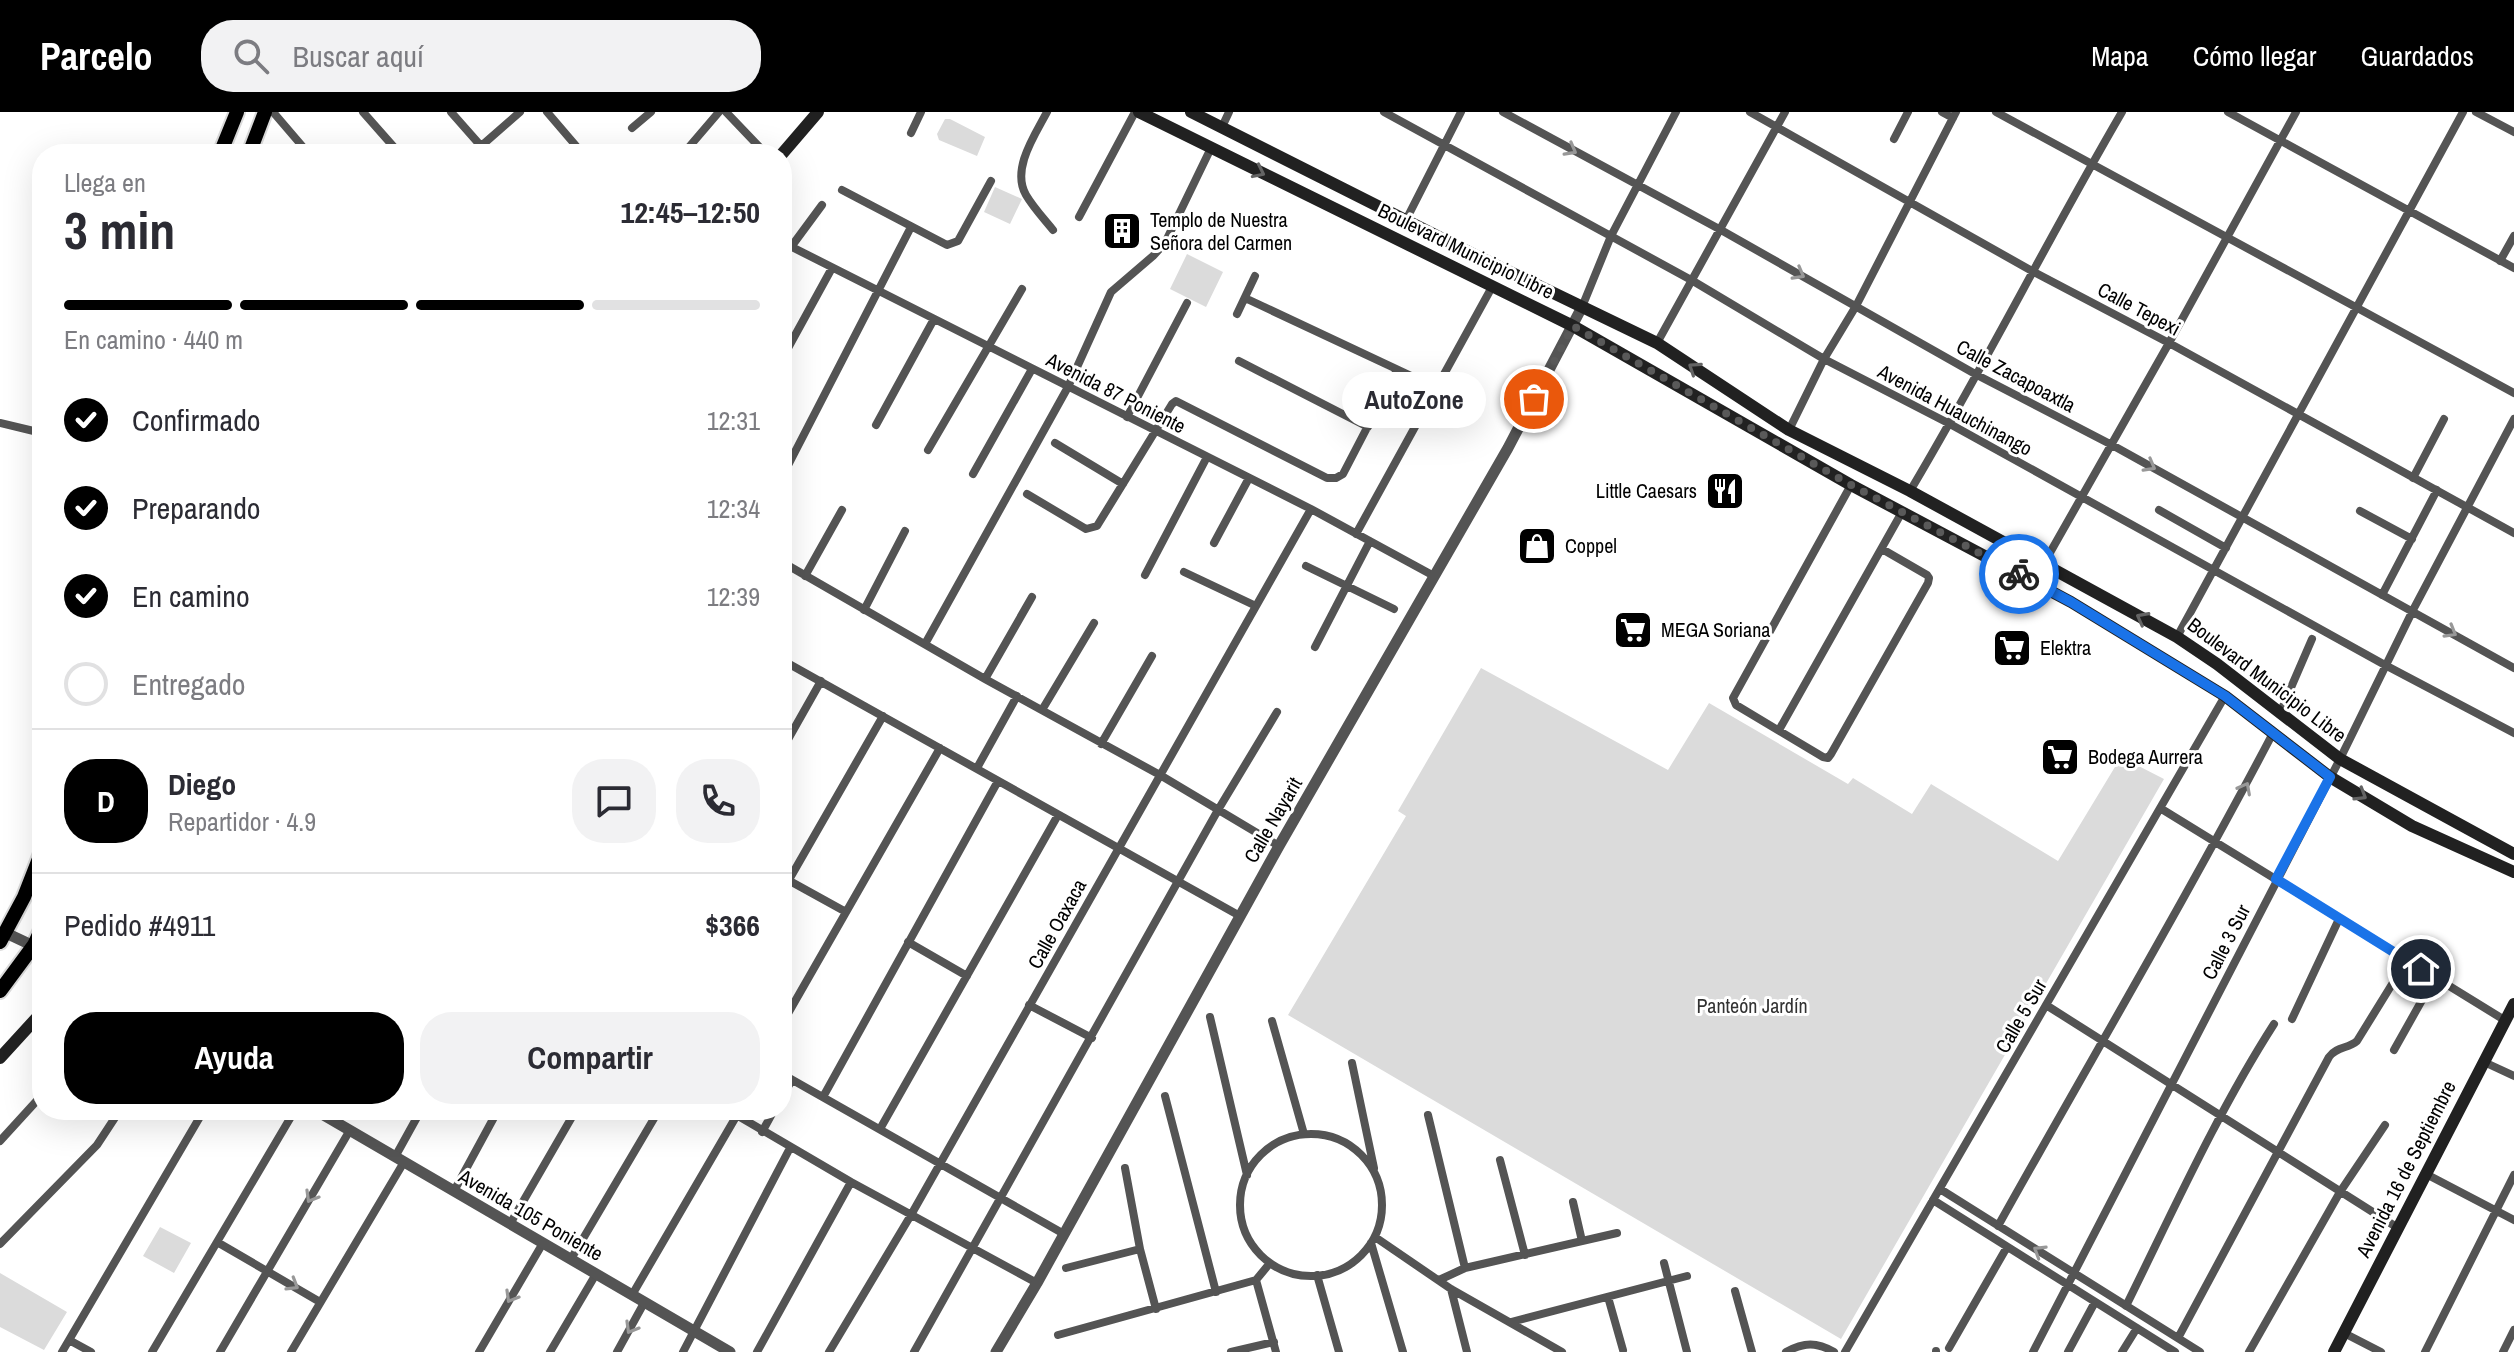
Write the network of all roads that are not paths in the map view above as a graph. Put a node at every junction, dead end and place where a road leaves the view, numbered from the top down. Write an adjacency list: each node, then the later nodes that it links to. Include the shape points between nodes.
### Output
1 (237, 112): 39 (main road)
2 (265, 112): 40 (main road)
3 (273, 112): 41 (street)
4 (363, 112): 42 (street)
5 (451, 112): 43 (street)
6 (520, 112): 44 (street)
7 (547, 112): 45 (street)
8 (651, 112): 34 (street)
9 (719, 112): 46 (street)
10 (726, 112): 47 (street)
11 (818, 112): 48 (main road)
12 (921, 112): 36 (street)
13 (1047, 112): 61 (street, via 1028,148 1022,176 1025,194)
14 (1137, 112): 50 (main road, Boulevard Municipio Libre); 58 (street)
15 (1191, 112): 32 (main road, Boulevard Municipio Libre)
16 (1229, 112): 32 (street)
17 (1384, 112): 49 (street, Avenida Huauchinango)
18 (1461, 112): 49 (street)
19 (1503, 112): 53 (street, Calle Zacapoaxtla, one-way to 53)
20 (1676, 112): 53 (street)
21 (1750, 112): 33 (street, Calle Tepexi)
22 (1785, 112): 33 (street)
23 (1908, 112): 37 (street)
24 (1942, 112): 31 (street)
25 (1996, 112): 51 (street)
26 (2122, 112): 51 (street)
27 (2228, 112): 38 (street)
28 (2296, 112): 38 (street)
29 (2463, 112): 57 (street)
30 (2476, 112): 35 (street)
31 (1954, 115): 55 (street)
32 (1222, 127): 59 (main road, Boulevard Municipio Libre)
33 (1777, 127): 55 (street, Calle Tepexi); 62 (street)
34 (632, 128)
35 (2514, 132)
36 (911, 133)
37 (1894, 139)
38 (2280, 141): 57 (street); 66 (street)
39 (224, 144)
40 (253, 144)
41 (300, 144)
42 (391, 144)
43 (479, 144)
44 (483, 144)
45 (574, 144)
46 (692, 144)
47 (756, 144)
48 (791, 144)
49 (1444, 145): 59 (street); 63 (street, Avenida Huauchinango)
50 (1211, 148): 74 (main road, Boulevard Municipio Libre, one-way to 74); 95 (street, via 1165,243 1111,292)
51 (2091, 165): 66 (street); 71 (street)
52 (991, 181): 60 (street, via 958,241 947,245)
53 (1638, 187): 62 (street, Calle Zacapoaxtla); 63 (street)
54 (842, 190): 60 (street)
55 (1908, 202): 71 (street, Calle Tepexi); 79 (street)
56 (822, 205): 65 (street)
57 (2409, 212): 68 (street); 81 (street)
58 (1079, 217)
59 (1406, 220): 80 (main road, Boulevard Municipio Libre)
60 (911, 227): 76 (street)
61 (1053, 230)
62 (1721, 230): 73 (street); 79 (street, Calle Zacapoaxtla, one-way to 79)
63 (1611, 236): 73 (street, Avenida Huauchinango); 80 (street)
64 (2514, 236): 68 (street)
65 (792, 238)
66 (2227, 238): 81 (street); 87 (street)
67 (792, 249): 69 (street, Avenida 87 Poniente)
68 (2500, 261): 70 (street)
69 (832, 268): 76 (street, Avenida 87 Poniente); 85 (street)
70 (2514, 268)
71 (2032, 271): 87 (street, Calle Tepexi); 93 (street)
72 (1255, 276): 77 (street)
73 (1693, 281): 86 (street); 89 (street, Avenida Huauchinango)
74 (1492, 287): 84 (main road, Boulevard Municipio Libre); 131 (street)
75 (1022, 289): 88 (street)
76 (879, 292): 83 (street, Avenida 87 Poniente); 112 (street)
77 (1245, 298): 82 (street); 92 (street)
78 (1187, 303): 98 (street)
79 (1856, 306): 89 (street); 93 (street, Calle Zacapoaxtla)
80 (1582, 307): 84 (street, Calle Nayarit); 86 (main road, Boulevard Municipio Libre)
81 (2358, 309): 96 (street); 97 (street)
82 (1237, 314)
83 (934, 319): 88 (street, Avenida 87 Poniente); 103 (street)
84 (1573, 326): 117 (main road, Boulevard Municipio Libre); 144 (street, Calle Nayarit)
85 (792, 341)
86 (1657, 343): 105 (main road, Boulevard Municipio Libre, one-way to 86)
87 (2169, 343): 97 (street, Calle Tepexi); 109 (street)
88 (990, 348): 91 (street, Avenida 87 Poniente); 110 (street)
89 (1824, 359): 102 (street, Avenida Huauchinango); 105 (street)
90 (1239, 361): 104 (street)
91 (1032, 369): 95 (street, Avenida 87 Poniente); 113 (street)
92 (1397, 370): 94 (street); 104 (street)
93 (1977, 375): 102 (street); 109 (street, Calle Zacapoaxtla)
94 (1422, 381)
95 (1068, 387): 98 (street, Avenida 87 Poniente); 155 (street)
96 (2514, 393)
97 (2298, 414): 115 (street, Calle Tepexi); 128 (street)
98 (1127, 417): 107 (street, Avenida 87 Poniente)
99 (2444, 419): 115 (street)
100 (2514, 419): 122 (street, Calle 3 Sur)
101 (0, 423): 106 (street)
102 (1950, 424): 119 (street); 121 (street, Avenida Huauchinango)
103 (876, 425)
104 (1368, 427): 107 (street, via 1336,478 1181,402 1172,404)
105 (1789, 430): 119 (main road, Boulevard Municipio Libre)
106 (32, 431)
107 (1156, 431): 111 (street, Avenida 87 Poniente); 116 (street)
108 (1055, 443): 116 (street)
109 (2112, 445): 121 (street); 128 (street, Calle Zacapoaxtla, one-way to 128)
110 (928, 450)
111 (1207, 457): 114 (street, Avenida 87 Poniente); 142 (street)
112 (792, 458)
113 (973, 474)
114 (1249, 478): 123 (street, Avenida 87 Poniente); 134 (street)
115 (2413, 478): 118 (street, Calle Tepexi)
116 (1123, 484): 120 (street, via 1097,526 1086,529)
117 (1851, 485): 127 (main road, Boulevard Municipio Libre); 169 (street, via 1733,698)
118 (2437, 490): 122 (street, Calle Tepexi); 132 (street)
119 (1910, 491): 137 (main road, Boulevard Municipio Libre)
120 (1027, 494)
121 (2081, 496): 137 (street); 140 (street, Avenida Huauchinango)
122 (2466, 507): 130 (street, Calle Tepexi); 151 (street, Calle 3 Sur)
123 (1311, 509): 131 (street, Avenida 87 Poniente); 148 (street, Calle Oaxaca)
124 (842, 510): 143 (street)
125 (2159, 510): 135 (street)
126 (2360, 511): 132 (street)
127 (1902, 512): 136 (street); 164 (main road, Boulevard Municipio Libre, via 2071,602)
128 (2243, 519): 135 (street); 146 (street, Calle Zacapoaxtla)
129 (905, 531): 150 (street)
130 (2514, 533)
131 (1356, 534): 133 (street, Avenida 87 Poniente)
132 (2412, 539): 146 (street)
133 (1370, 541): 144 (street, Avenida 87 Poniente); 145 (street)
134 (1214, 543)
135 (2226, 548): 140 (street)
136 (1882, 549): 169 (street); 169 (street, via 1929,578 1828,758)
137 (2043, 565): 153 (main road, Boulevard Municipio Libre, one-way to 137)
138 (1306, 566): 145 (street)
139 (792, 568): 143 (street)
140 (2214, 569): 153 (street); 159 (street, Avenida Huauchinango)
141 (1184, 572): 148 (street)
142 (1145, 575)
143 (805, 576): 150 (street)
144 (1434, 576): 184 (street, Calle Nayarit)
145 (1347, 587): 149 (street); 156 (street)
146 (2382, 595): 151 (street, Calle Zacapoaxtla)
147 (1032, 597): 161 (street)
148 (1256, 606): 177 (street, Calle Oaxaca)
149 (1394, 609)
150 (864, 610): 155 (street)
151 (2413, 610): 159 (street, Calle 3 Sur); 160 (street, Calle Zacapoaxtla, one-way to 160)
152 (1094, 623): 165 (street)
153 (2177, 637): 167 (main road, Boulevard Municipio Libre)
154 (2312, 639): 167 (street)
155 (925, 644): 161 (street)
156 (1315, 647)
157 (1152, 656): 173 (street)
158 (792, 665): 162 (street)
159 (2385, 665): 172 (street, Avenida Huauchinango); 175 (street, Calle 3 Sur)
160 (2514, 668)
161 (985, 679): 163 (street)
162 (821, 681): 168 (street); 170 (street)
163 (1017, 696): 165 (street); 176 (street)
164 (2225, 696): 171 (main road, Boulevard Municipio Libre); 180 (street, Calle 5 Sur)
165 (1042, 710): 173 (street)
166 (1277, 712): 181 (street)
167 (2280, 713): 175 (main road, Boulevard Municipio Libre)
168 (883, 716): 174 (street); 188 (street)
169 (1779, 730)
170 (792, 732)
171 (2273, 733): 178 (main road, Boulevard Municipio Libre); 183 (street, one-way to 171)
172 (2514, 733)
173 (1101, 744): 177 (street)
174 (940, 748): 176 (street); 193 (street)
175 (2340, 759): 178 (street, Calle 3 Sur); 186 (main road, Boulevard Municipio Libre)
176 (977, 768): 179 (street)
177 (1160, 775): 181 (street); 185 (street, Calle Oaxaca)
178 (2330, 777): 187 (main road, Boulevard Municipio Libre, one-way to 187, via 2412,826); 190 (street, Calle 3 Sur)
179 (998, 781): 182 (street); 197 (street)
180 (2160, 808): 183 (street); 206 (street, Calle 5 Sur)
181 (1218, 810): 184 (street); 191 (street)
182 (1058, 815): 185 (street); 201 (street)
183 (2216, 843): 190 (street); 215 (street)
184 (1279, 846): 194 (street, Calle Nayarit)
185 (1119, 847): 191 (street); 205 (street, Calle Oaxaca)
186 (2514, 854)
187 (2514, 872)
188 (792, 873)
189 (32, 877): 196 (main road)
190 (2276, 879): 195 (street); 222 (street, Calle 3 Sur)
191 (1177, 881): 194 (street); 214 (street)
192 (792, 882): 193 (street)
193 (846, 912): 207 (street)
194 (1240, 916): 270 (street, Calle Nayarit)
195 (2339, 919): 200 (street); 209 (street)
196 (2, 939): 198 (street)
197 (908, 942): 201 (street); 224 (street)
198 (32, 946)
199 (32, 955): 203 (main road)
200 (2407, 960): 202 (street); 247 (street, via 2357,1041 2329,1057)
201 (967, 976): 241 (street)
202 (2435, 977): 211 (street); 216 (street)
203 (0, 991)
204 (2514, 1004): 211 (main road, Avenida 16 de Septiembre)
205 (1029, 1005): 214 (street); 250 (street, Calle Oaxaca)
206 (2046, 1005): 215 (street); 257 (street, Calle 5 Sur)
207 (792, 1006)
208 (1210, 1017): 254 (street)
209 (2292, 1019)
210 (1272, 1021): 244 (street)
211 (2506, 1021): 218 (main road, Avenida 16 de Septiembre)
212 (32, 1023): 217 (main road)
213 (2274, 1024): 227 (street)
214 (1092, 1038): 260 (street)
215 (2101, 1040): 222 (street); 267 (street)
216 (2394, 1050)
217 (0, 1058)
218 (2484, 1062): 220 (street); 253 (main road, Avenida 16 de Septiembre)
219 (1352, 1063): 252 (street)
220 (2514, 1076)
221 (792, 1080): 224 (street)
222 (2170, 1084): 227 (street); 286 (street, Calle 3 Sur)
223 (1165, 1096): 297 (street)
224 (823, 1097): 241 (street)
225 (32, 1106): 245 (street)
226 (1428, 1115): 284 (street)
227 (2220, 1116): 247 (street); 303 (street)
228 (113, 1120): 275 (street, via 97,1145)
229 (198, 1120): 312 (street)
230 (289, 1120): 273 (street)
231 (332, 1120): 239 (street, Avenida 105 Poniente)
232 (417, 1120): 248 (street)
233 (493, 1120): 258 (street)
234 (570, 1120): 266 (street)
235 (653, 1120): 280 (street)
236 (728, 1120): 298 (street)
237 (744, 1120): 243 (street)
238 (769, 1120): 243 (street)
239 (335, 1122): 242 (street, Avenida 105 Poniente)
240 (2385, 1125): 259 (street)
241 (880, 1129): 250 (street)
242 (350, 1130): 248 (street, Avenida 105 Poniente); 285 (street, one-way to 285)
243 (762, 1132): 246 (street)
244 (1304, 1134): 252 (street, via 1353,1147); 254 (street, via 1269,1148)
245 (0, 1141)
246 (790, 1148): 256 (street); 308 (street)
247 (2278, 1152): 259 (street); 311 (street)
248 (399, 1160): 258 (street, Avenida 105 Poniente); 300 (street)
249 (1500, 1160): 279 (street)
250 (940, 1163): 260 (street); 264 (street, Calle Oaxaca)
251 (1125, 1168): 278 (street)
252 (1376, 1174): 271 (street, via 1383,1206)
253 (2426, 1174): 263 (street); 268 (main road, Avenida 16 de Septiembre)
254 (1247, 1175): 281 (street, via 1241,1218 1252,1243)
255 (2514, 1175): 263 (street)
256 (851, 1182): 264 (street); 327 (street)
257 (1940, 1189): 261 (street, Calle 5 Sur); 267 (street)
258 (454, 1191): 266 (street, Avenida 105 Poniente)
259 (2340, 1192): 268 (street); 345 (street)
260 (999, 1197): 270 (street); 277 (street)
261 (1933, 1200): 276 (street); 340 (street, Calle 5 Sur)
262 (1573, 1202): 272 (street)
263 (2496, 1210): 265 (street); 348 (street)
264 (911, 1215): 277 (street); 328 (street, Calle Oaxaca)
265 (2514, 1220)
266 (510, 1224): 274 (street, Avenida 105 Poniente)
267 (1998, 1226): 286 (street, one-way to 267)
268 (2398, 1228): 309 (main road, Avenida 16 de Septiembre)
269 (1617, 1233): 272 (street)
270 (1064, 1234): 293 (street, Calle Nayarit)
271 (1373, 1240): 288 (street, via 1342,1269); 291 (street); 333 (street)
272 (1582, 1241): 279 (street)
273 (217, 1242): 285 (street); 319 (street)
274 (543, 1243): 280 (street, Avenida 105 Poniente); 322 (street, one-way to 322)
275 (0, 1244)
276 (2007, 1247): 294 (street); 314 (street)
277 (971, 1248): 293 (street); 329 (street)
278 (1140, 1249): 283 (street); 304 (street)
279 (1525, 1255): 284 (street)
280 (571, 1259): 287 (street, Avenida 105 Poniente)
281 (1270, 1263): 288 (street, via 1292,1273); 290 (street)
282 (1664, 1263): 292 (street)
283 (1066, 1268)
284 (1465, 1268): 291 (street)
285 (268, 1270): 300 (street, one-way to 300); 320 (street)
286 (2073, 1272): 294 (street, Calle 3 Sur); 303 (street)
287 (596, 1274): 298 (street, Avenida 105 Poniente); 323 (street)
288 (1317, 1275): 332 (street)
289 (1687, 1276): 292 (street)
290 (1256, 1280): 297 (street); 313 (street)
291 (1439, 1280): 295 (street)
292 (1667, 1281): 299 (street); 336 (street)
293 (1037, 1283): 330 (street, Calle Nayarit)
294 (2067, 1284): 301 (street); 341 (street, Calle 3 Sur)
295 (1451, 1289): 305 (street); 334 (street)
296 (1735, 1291): 337 (street)
297 (1216, 1292): 304 (street)
298 (632, 1295): 302 (street, Avenida 105 Poniente)
299 (1608, 1297): 305 (street); 315 (street)
300 (320, 1302): 321 (street)
301 (2095, 1302): 306 (street); 342 (street)
302 (644, 1303): 308 (street, Avenida 105 Poniente); 324 (street, one-way to 324)
303 (2126, 1306): 311 (street)
304 (1156, 1309): 310 (street)
305 (1511, 1322): 335 (street)
306 (2137, 1328): 316 (street); 343 (street)
307 (2514, 1330): 349 (street)
308 (694, 1332): 325 (street); 326 (street, Avenida 105 Poniente)
309 (2344, 1333): 346 (main road, Avenida 16 de Septiembre); 347 (street)
310 (1058, 1335)
311 (2178, 1338): 344 (street)
312 (69, 1340): 317 (street); 318 (street)
313 (1275, 1347): 331 (street)
314 (1949, 1348)
315 (1623, 1350)
316 (2170, 1351)
317 (62, 1352)
318 (91, 1352)
319 (152, 1352)
320 (220, 1352)
321 (291, 1352)
322 (479, 1352)
323 (550, 1352)
324 (617, 1352)
325 (683, 1352)
326 (730, 1352)
327 (757, 1352)
328 (829, 1352)
329 (914, 1352)
330 (996, 1352)
331 (1231, 1352)
332 (1339, 1352)
333 (1403, 1352)
334 (1467, 1352)
335 (1562, 1352)
336 (1687, 1352)
337 (1752, 1352)
338 (1786, 1352): 339 (street, via 1812,1343)
339 (1834, 1352)
340 (1845, 1352)
341 (2033, 1352)
342 (2068, 1352)
343 (2122, 1352)
344 (2200, 1352)
345 (2249, 1352)
346 (2334, 1352)
347 (2381, 1352)
348 (2425, 1352)
349 (2503, 1352)

